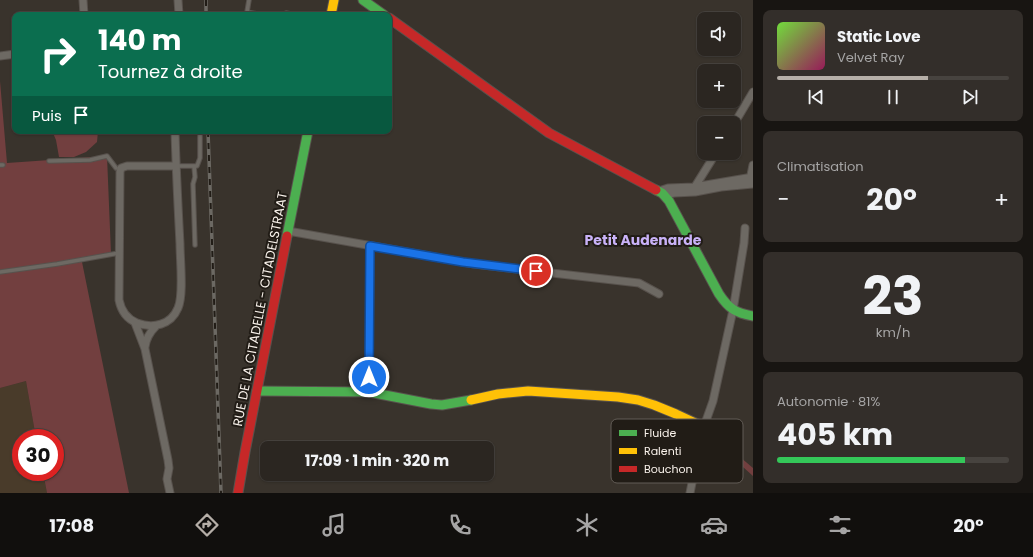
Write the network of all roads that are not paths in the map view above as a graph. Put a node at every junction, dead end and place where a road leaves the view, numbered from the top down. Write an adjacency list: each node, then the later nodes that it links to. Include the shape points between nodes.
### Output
1 (83, 0): 6 (street)
2 (178, 0): 7 (street)
3 (249, 0): 8 (lane)
4 (334, 0): 9 (street)
5 (363, 0): 10 (street)
6 (84, 12)
7 (179, 12)
8 (247, 12)
9 (332, 12)
10 (380, 12)
11 (392, 20): 27 (street, via 549,133)
12 (12, 54): 13 (street)
13 (0, 56)
14 (753, 92): 15 (street)
15 (739, 116)
16 (175, 134): 22 (street)
17 (200, 134): 23 (lane, via 200,158 197,166)
18 (307, 134): 29 (street, RUE DE LA CITADELLE - CITADELSTRAAT)
19 (712, 160): 26 (street)
20 (49, 161): 24 (lane, via 90,160 107,156)
21 (753, 165): 25 (street)
22 (176, 166): 23 (lane); 32 (street, via 121,168); 38 (street, via 181,298 174,315)
23 (194, 166): 30 (lane)
24 (116, 168)
25 (751, 180): 26 (street)
26 (695, 190): 27 (street)
27 (662, 193): 35 (street, via 670,203 719,294)
28 (745, 228): 35 (street)
29 (288, 231): 31 (street); 40 (street, RUE DE LA CITADELLE - CITADELSTRAAT)
30 (195, 246)
31 (370, 246): 34 (street, via 468,263 639,283); 41 (street)
32 (119, 253): 33 (lane); 37 (street, via 120,303 125,314)
33 (0, 272)
34 (659, 294)
35 (733, 310): 36 (street); 43 (street)
36 (753, 316)
37 (135, 323): 38 (street); 39 (street)
38 (156, 326): 39 (street, via 149,334)
39 (145, 349): 45 (street, via 168,460 167,480)
40 (257, 391): 41 (street); 46 (street, RUE DE LA CITADELLE - CITADELSTRAAT)
41 (369, 392): 42 (street, via 442,406 521,391 615,397 638,400)
42 (686, 419)
43 (707, 419)
44 (692, 483): 47 (street)
45 (170, 493)
46 (238, 493)
47 (690, 493)

